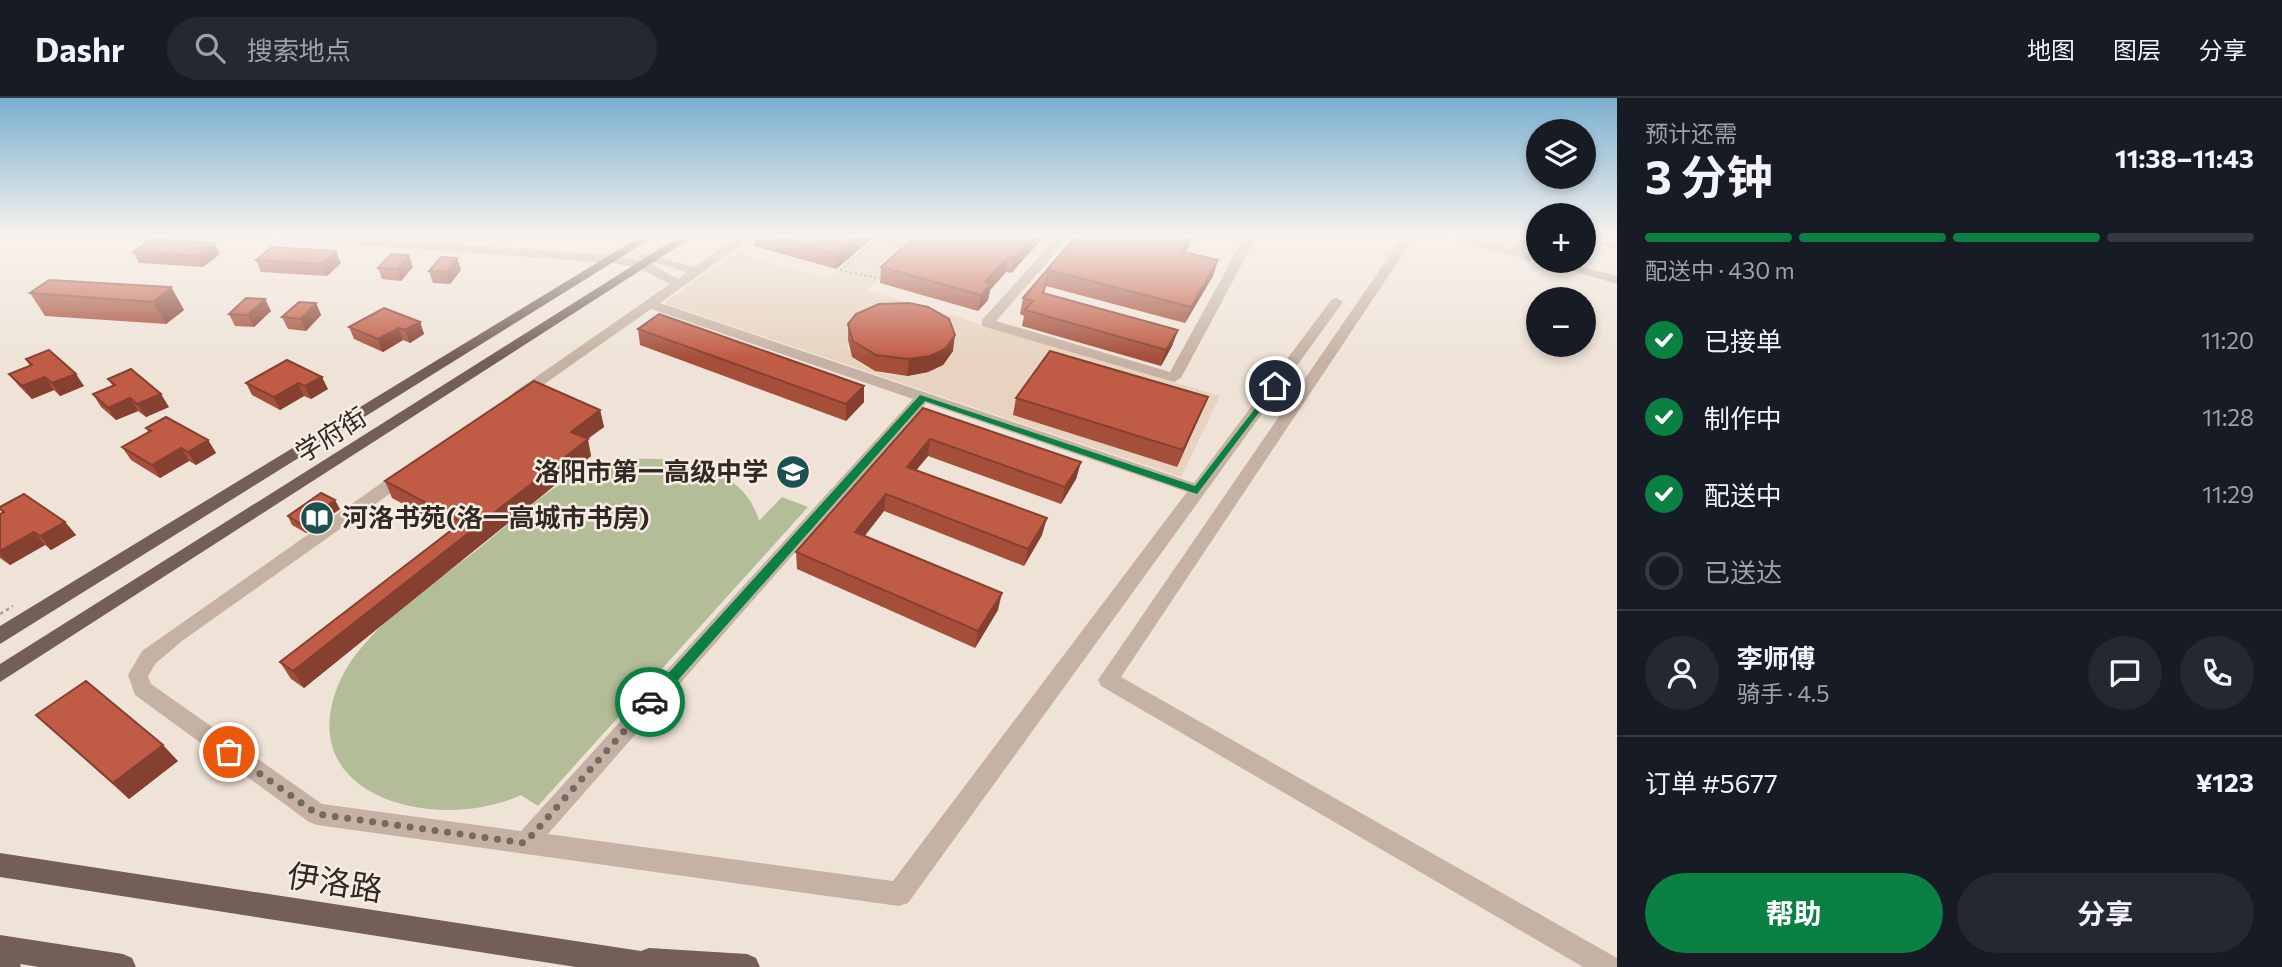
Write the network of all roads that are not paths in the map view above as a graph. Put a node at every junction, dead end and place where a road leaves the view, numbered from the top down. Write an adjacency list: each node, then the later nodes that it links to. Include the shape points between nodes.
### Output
1 (583, 277): 15 (main road, 学府街)
2 (624, 277): 16 (main road, 学府街)
3 (668, 277): 8 (street)
4 (689, 277): 8 (street)
5 (1028, 277): 6 (street, via 987,323 1174,378)
6 (1229, 277)
7 (1382, 277): 26 (street, via 1108,680)
8 (679, 284): 10 (street)
9 (1336, 302): 14 (street)
10 (650, 304): 11 (street); 12 (street)
11 (923, 397): 14 (street); 17 (street)
12 (503, 407)
13 (424, 462): 17 (street, via 175,636 149,657 138,675 142,689 317,814)
14 (1197, 490): 17 (street, via 899,894)
15 (0, 636)
16 (0, 674)
17 (525, 843)
18 (0, 865): 20 (main road, 伊洛路)
19 (0, 948): 23 (main road)
20 (617, 959): 24 (main road, 伊洛路); 25 (main road)
21 (0, 965): 22 (main road)
22 (8, 967)
23 (123, 967)
24 (660, 967)
25 (747, 967)
26 (1608, 967)

